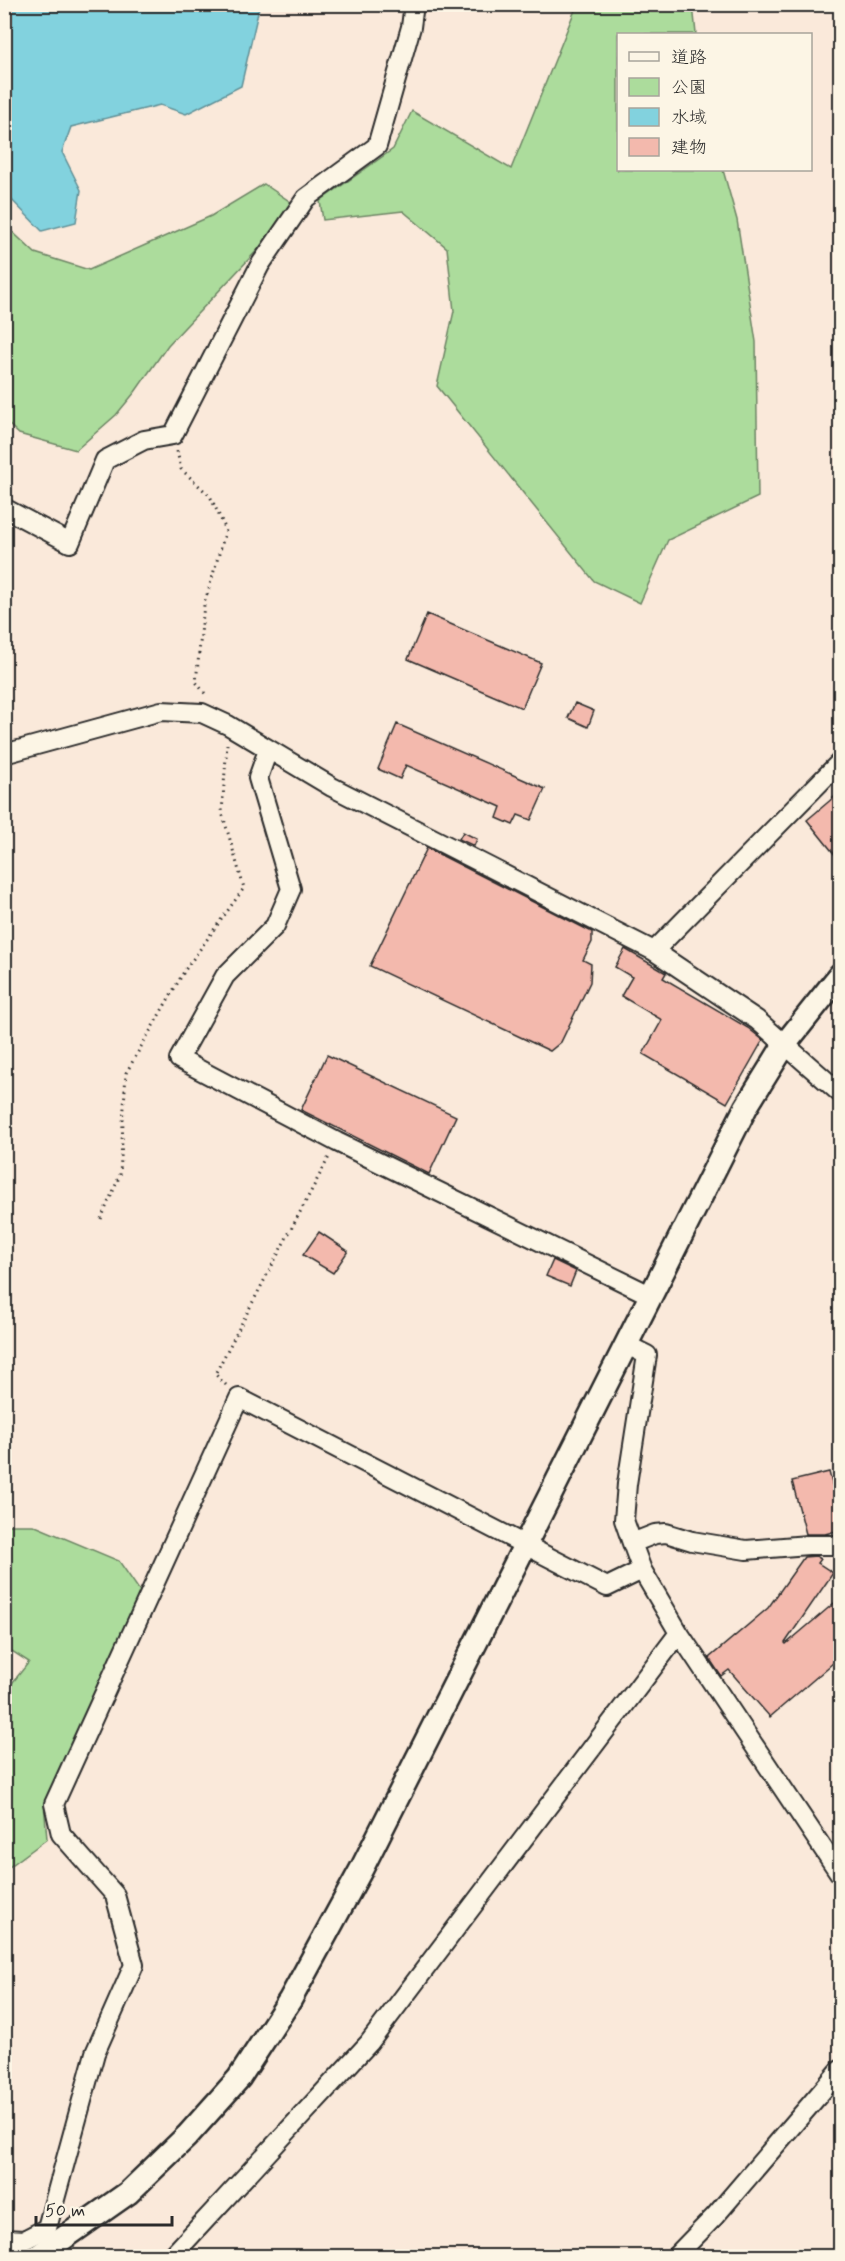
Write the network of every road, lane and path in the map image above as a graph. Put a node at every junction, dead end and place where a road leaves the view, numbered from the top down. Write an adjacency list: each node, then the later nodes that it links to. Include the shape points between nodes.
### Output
1 (414, 4): 2 (street, via 411,27 376,146 306,198 260,265)
2 (173, 435): 3 (street, via 144,440 105,460 69,543); 4 (path, via 181,469 210,496 226,530 204,605 196,682)
3 (4, 508)
4 (209, 699)
5 (228, 725): 6 (street); 7 (street, via 202,713 161,711); 14 (path, via 222,812 244,888 185,970 126,1073 120,1175)
6 (268, 750): 9 (street, via 332,787); 13 (street, via 258,778 291,889 275,926 225,976 179,1059)
7 (4, 754)
8 (840, 762): 9 (street)
9 (654, 951): 11 (street, via 757,1020)
10 (840, 975): 11 (street)
11 (785, 1044): 12 (street); 15 (street, via 746,1107)
12 (840, 1093)
13 (337, 1143): 15 (street); 17 (path, via 215,1374)
14 (101, 1220)
15 (652, 1296): 16 (street)
16 (627, 1345): 18 (street, via 647,1355 624,1520); 19 (street)
17 (239, 1398): 19 (street); 25 (street, via 54,1804 61,1834 115,1895 134,1965 95,2053 47,2228 24,2240)
18 (632, 1543): 20 (street, via 666,1533 746,1550); 21 (street)
19 (526, 1544): 21 (street, via 607,1587); 26 (street, via 362,1868 290,2000 239,2078 128,2193)
20 (840, 1545)
21 (642, 1570): 22 (street)
22 (679, 1633): 23 (street); 27 (street, via 369,2043)
23 (840, 1874)
24 (840, 2070): 28 (street, via 715,2216)
25 (4, 2239)
26 (39, 2256)
27 (172, 2256)
28 (675, 2256)

